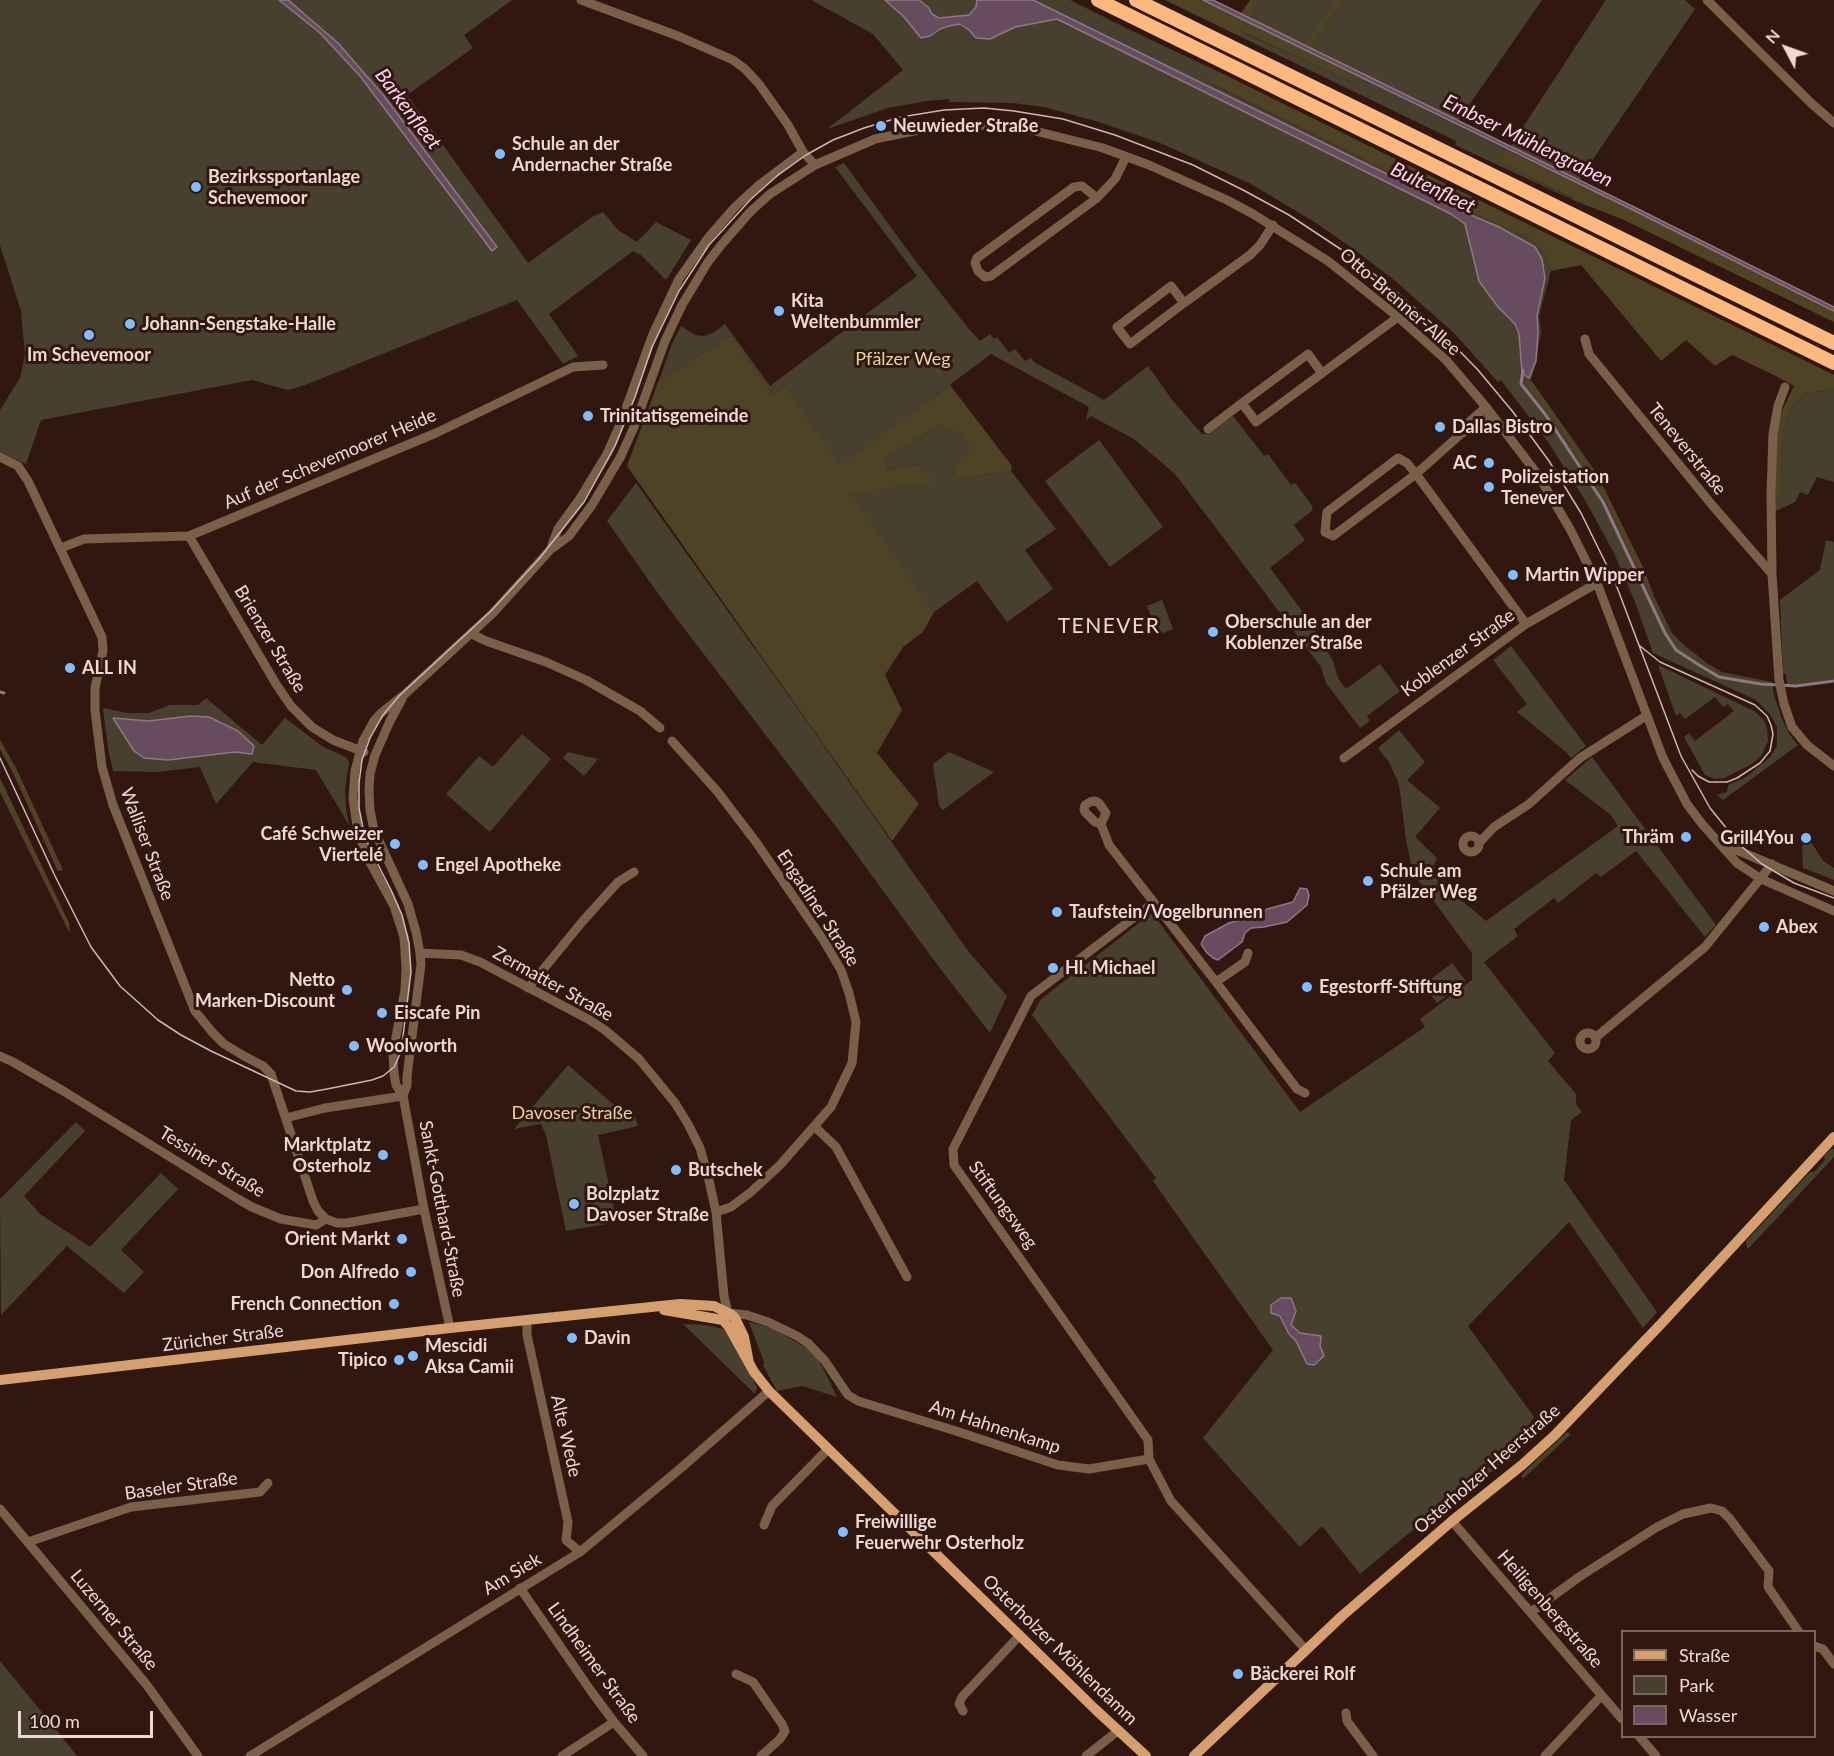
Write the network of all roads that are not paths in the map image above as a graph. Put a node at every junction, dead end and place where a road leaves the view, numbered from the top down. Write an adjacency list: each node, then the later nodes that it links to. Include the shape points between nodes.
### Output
1 (581, 0): 6 (street, via 733,60 768,96)
2 (1098, 0): 16 (highway)
3 (1136, 0): 15 (highway)
4 (1707, 0): 5 (street)
5 (1834, 123)
6 (803, 152): 8 (street); 29 (street, Sankt-Gotthard-Straße, via 735,207 679,279 653,334 607,454 558,529)
7 (1126, 157): 8 (street, Otto-Brenner-Allee, via 1027,129 953,125 875,139); 9 (street, via 1115,179); 10 (street, Otto-Brenner-Allee, via 1227,200)
8 (815, 165): 12 (street, Otto-Brenner-Allee, via 750,212 708,262)
9 (1097, 198): 9 (street, via 1082,186 1074,187 977,258 978,271 985,277 991,276)
10 (1273, 225): 11 (street, via 1250,255); 13 (street, Otto-Brenner-Allee, via 1328,261)
11 (1184, 303): 11 (street, via 1171,286 1117,327 1130,344)
12 (682, 305): 29 (street, Sankt-Gotthard-Straße, via 621,456 569,536)
13 (1398, 317): 18 (street); 21 (street, Otto-Brenner-Allee, via 1446,360)
14 (1585, 339): 30 (street, Teneverstraße, via 1589,354)
15 (1834, 343)
16 (1834, 363)
17 (603, 364): 27 (street, Auf der Schevemoorer Heide, via 573,367 436,433)
18 (1322, 372): 20 (street, via 1308,354); 20 (street, via 1256,422)
19 (1785, 387): 30 (street, via 1773,434)
20 (1242, 404): 23 (street)
21 (1486, 407): 22 (street, Otto-Brenner-Allee); 24 (street)
22 (1492, 415): 24 (street); 31 (street, Otto-Brenner-Allee, via 1538,475)
23 (1208, 429)
24 (1462, 433): 26 (street)
25 (0, 457): 28 (street, Walliser Straße, via 18,466)
26 (1416, 474): 26 (street, via 1398,458 1327,512 1325,532 1333,536); 32 (street)
27 (189, 536): 28 (street, Auf der Schevemoorer Heide, via 84,539); 38 (street, Brienzer Straße, via 291,706 312,728)
28 (61, 548): 61 (street, Walliser Straße, via 102,637 95,710 102,767 133,859 195,1011 224,1044 271,1074)
29 (550, 549): 33 (street, Sankt-Gotthard-Straße)
30 (1772, 574): 41 (street, via 1782,697 1792,727)
31 (1597, 583): 32 (street, Koblenzer Straße); 35 (street, Otto-Brenner-Allee)
32 (1526, 624): 40 (street, Koblenzer Straße)
33 (472, 634): 34 (street, Sankt-Gotthard-Straße); 36 (street, via 586,680 640,711)
34 (405, 694): 38 (street, Sankt-Gotthard-Straße, via 374,721); 39 (street, Sankt-Gotthard-Straße)
35 (1646, 716): 43 (street, Otto-Brenner-Allee, via 1687,804); 44 (street, via 1580,758)
36 (660, 728)
37 (672, 741): 62 (street, Engadiner Straße, via 756,842 841,970 855,1022 852,1063 831,1107)
38 (360, 751): 39 (street, Brienzer Straße); 56 (street, Sankt-Gotthard-Straße, via 354,789 357,826 366,855 394,906 404,938 405,990)
39 (375, 755): 51 (street, Sankt-Gotthard-Straße, via 369,790 374,830 408,904)
40 (1344, 758)
41 (1834, 766)
42 (1101, 824): 49 (street, via 1109,846)
43 (1718, 842): 45 (street, Otto-Brenner-Allee); 47 (street, Otto-Brenner-Allee, via 1737,863)
44 (1479, 843)
45 (1772, 864): 47 (street); 48 (street, Otto-Brenner-Allee)
46 (634, 872): 54 (street, via 618,882)
47 (1761, 879): 50 (street, Otto-Brenner-Allee); 55 (street, via 1705,947)
48 (1834, 891)
49 (1152, 903): 53 (street); 74 (street, Stiftungsweg, via 1031,996 953,1149 954,1165 1148,1440)
50 (1834, 911)
51 (420, 953): 54 (street, Zermatter Straße, via 461,955); 57 (street, Sankt-Gotthard-Straße)
52 (1248, 953): 53 (street, via 1245,962)
53 (1216, 982): 59 (street, via 1297,1089)
54 (528, 988): 65 (street, Zermatter Straße, via 588,1019 639,1059 688,1124 700,1148)
55 (1595, 1038)
56 (395, 1046): 57 (street); 60 (street, Sankt-Gotthard-Straße, via 396,1085)
57 (411, 1050): 60 (street, Sankt-Gotthard-Straße)
58 (0, 1056): 66 (street, Tessiner Straße, via 252,1207 281,1219 316,1225)
59 (1305, 1093)
60 (403, 1096): 61 (street); 64 (street, Sankt-Gotthard-Straße)
61 (286, 1118): 66 (street, Walliser Straße, via 313,1201)
62 (815, 1127): 65 (street, Engadiner Straße, via 751,1192 731,1207); 67 (street, via 836,1147)
63 (1834, 1137): 77 (main road, Osterholzer Heerstraße, via 1555,1435)
64 (424, 1209): 66 (street, Tessiner Straße, via 347,1223); 70 (street, Sankt-Gotthard-Straße)
65 (716, 1212): 68 (street, Zermatter Straße)
66 (326, 1219)
67 (907, 1277)
68 (725, 1316): 69 (main road, via 714,1306 680,1305); 72 (main road, Osterholzer Möhlendamm, via 735,1318 749,1363); 74 (street, Am Hahnenkamp, via 747,1315 797,1336 825,1361 848,1395 858,1401 1058,1465 1089,1469)
69 (527, 1321): 70 (main road); 80 (street, Alte Wede, via 568,1522 566,1540)
70 (450, 1328): 71 (main road, Züricher Straße)
71 (0, 1380)
72 (769, 1391): 73 (main road, Osterholzer Möhlendamm); 80 (street, Am Siek)
73 (828, 1449): 78 (street, via 772,1506); 84 (main road, Osterholzer Möhlendamm)
74 (1149, 1459): 86 (street, via 1171,1501)
75 (268, 1483): 79 (street, Baseler Straße, via 260,1492 131,1507)
76 (0, 1509): 79 (street, Luzerner Straße)
77 (1452, 1521): 82 (street, Heiligenbergstraße); 86 (main road, Osterholzer Heerstraße)
78 (764, 1525)
79 (28, 1542): 96 (street, Luzerner Straße, via 146,1684)
80 (579, 1552): 81 (street, Am Siek)
81 (520, 1588): 93 (street, Lindheimer Straße); 97 (street, Am Siek)
82 (1531, 1612): 83 (street, via 1671,1518 1711,1508 1730,1519 1769,1571 1768,1587); 89 (street, Heiligenbergstraße)
83 (1798, 1630)
84 (1020, 1635): 90 (street, via 962,1696 959,1704); 94 (main road, Osterholzer Möhlendamm)
85 (1816, 1646): 87 (street, via 1823,1649)
86 (1306, 1650): 103 (main road, Osterholzer Heerstraße)
87 (1834, 1664)
88 (736, 1674): 100 (street, via 753,1682 785,1731)
89 (1601, 1696): 92 (street, Heiligenbergstraße); 105 (street)
90 (963, 1711)
91 (1346, 1713): 104 (street, via 1347,1721)
92 (1621, 1717)
93 (614, 1722): 98 (street); 99 (street, Lindheimer Straße)
94 (1119, 1730): 101 (street); 102 (main road, Osterholzer Möhlendamm)
95 (1640, 1738): 106 (street)
96 (198, 1756)
97 (250, 1756)
98 (562, 1756)
99 (643, 1756)
100 (761, 1756)
101 (1086, 1756)
102 (1146, 1756)
103 (1194, 1756)
104 (1373, 1756)
105 (1545, 1756)
106 (1656, 1756)

